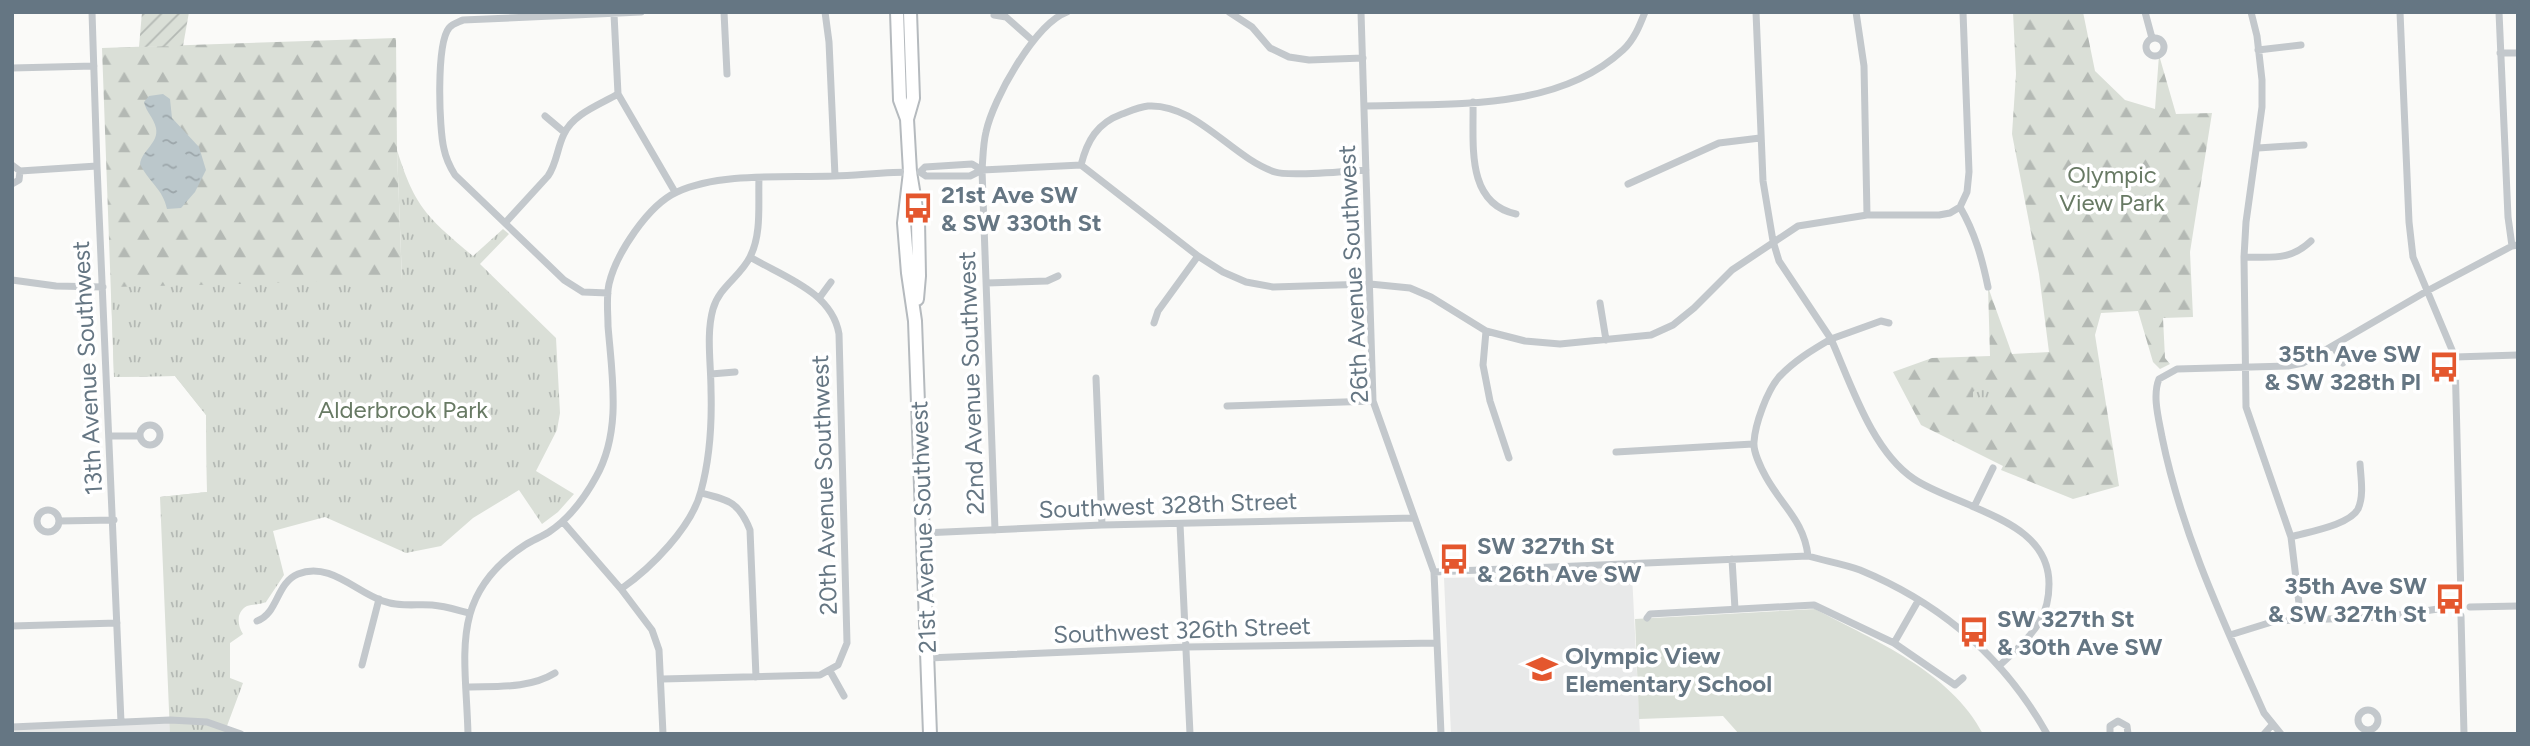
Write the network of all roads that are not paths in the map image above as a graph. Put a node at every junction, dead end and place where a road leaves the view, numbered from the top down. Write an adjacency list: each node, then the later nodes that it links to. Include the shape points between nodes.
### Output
1 (92, 12): 27 (street, 13th Avenue Southwest)
2 (641, 12): 18 (street)
3 (724, 12): 29 (street)
4 (825, 12): 46 (street)
5 (897, 12): 34 (main road, 21st Avenue Southwest, via 900,100)
6 (910, 12): 34 (main road, 21st Avenue Southwest, via 913,98)
7 (1067, 12): 21 (street, 22nd Avenue Southwest)
8 (1229, 12): 26 (street, via 1252,27 1270,48 1289,57)
9 (1361, 12): 26 (street, 26th Avenue Southwest)
10 (1645, 12): 31 (street, via 1625,48 1575,81 1538,93)
11 (1756, 12): 36 (street)
12 (1856, 12): 53 (street, via 1864,66)
13 (1963, 12): 51 (street, via 1968,183)
14 (2146, 12): 20 (street)
15 (2251, 12): 23 (street)
16 (2400, 12): 68 (street, via 2409,222 2413,257)
17 (2499, 12): 24 (street)
18 (614, 13): 30 (street); 54 (street, via 473,18 450,27 444,37 440,61 444,152 455,175)
19 (994, 15): 21 (street, via 1006,17)
20 (2152, 38)
21 (1032, 40): 42 (street, 22nd Avenue Southwest, via 986,131)
22 (2301, 45): 23 (street)
23 (2258, 50): 38 (street, via 2262,107)
24 (2500, 53): 25 (street); 57 (street, via 2508,217)
25 (2518, 53)
26 (1363, 58): 32 (street, 26th Avenue Southwest)
27 (94, 66): 28 (street); 40 (street, 13th Avenue Southwest)
28 (12, 68)
29 (727, 74)
30 (618, 94): 35 (street, via 578,117); 50 (street)
31 (1474, 102): 32 (street); 52 (street, via 1476,170 1482,191 1493,205)
32 (1365, 106): 43 (street, 26th Avenue Southwest)
33 (545, 116): 35 (street)
34 (907, 119): 45 (main road, 21st Avenue Southwest)
35 (564, 132): 54 (street, via 554,167)
36 (1760, 138): 49 (street, via 1719,143); 55 (street)
37 (2304, 145): 38 (street)
38 (2258, 148): 60 (street)
39 (12, 165): 44 (street)
40 (97, 166): 44 (street); 66 (street, 13th Avenue Southwest)
41 (1081, 166): 42 (street); 43 (street, via 1092,134 1115,117 1158,106 1176,110 1258,165 1278,173); 58 (street)
42 (982, 170): 45 (street, via 972,164 925,167); 64 (street, 22nd Avenue Southwest)
43 (1366, 170): 65 (street, 26th Avenue Southwest)
44 (20, 171): 48 (street, via 19,180)
45 (915, 172): 46 (street); 103 (main road, 21st Avenue Southwest, via 904,223 915,321)
46 (835, 176): 47 (street)
47 (759, 178): 50 (street); 59 (street, via 758,226)
48 (12, 184)
49 (1628, 184)
50 (675, 192): 69 (street, via 649,213 625,248)
51 (1960, 207): 53 (street, via 1939,215); 67 (street, via 1981,252)
52 (1516, 214)
53 (1867, 215): 55 (street, via 1798,226)
54 (505, 223): 69 (street, via 573,287)
55 (1773, 241): 75 (street, via 1779,261); 76 (street, via 1712,287 1673,326 1651,335)
56 (2311, 241): 60 (street, via 2299,252)
57 (2515, 246): 68 (street)
58 (1198, 256): 65 (street, via 1246,282 1273,287); 72 (street)
59 (750, 257): 70 (street); 83 (street, via 713,306)
60 (2244, 257): 81 (street)
61 (1058, 275): 64 (street, via 1047,281)
62 (12, 280): 66 (street)
63 (831, 282): 70 (street)
64 (987, 283): 102 (street, 22nd Avenue Southwest)
65 (1370, 284): 74 (street, via 1410,288); 85 (street, 26th Avenue Southwest)
66 (103, 287): 87 (street, 13th Avenue Southwest)
67 (1988, 288)
68 (2427, 292): 77 (street); 79 (street)
69 (608, 293): 99 (street, via 613,401 609,447 596,477)
70 (820, 297): 132 (street, 20th Avenue Southwest, via 832,311 839,334 847,620 847,643 838,665)
71 (1600, 303): 76 (street)
72 (1154, 323)
73 (1889, 323): 75 (street, via 1881,321)
74 (1486, 331): 76 (street, via 1549,343); 91 (street, via 1483,365)
75 (1831, 339): 89 (street, via 1777,379 1763,405); 95 (street, via 1890,456 1914,479)
76 (1606, 340)
77 (2334, 347): 80 (street); 81 (street, via 2303,363)
78 (2518, 355): 79 (street)
79 (2455, 357): 109 (street)
80 (2343, 363)
81 (2245, 368): 104 (street, via 2250,424); 125 (street, via 2177,369 2159,379 2156,387 2176,497)
82 (735, 372): 83 (street)
83 (711, 374): 94 (street, via 712,421)
84 (1096, 378): 101 (street)
85 (1373, 401): 86 (street); 96 (street, 26th Avenue Southwest)
86 (1227, 405)
87 (109, 436): 88 (street); 97 (street, 13th Avenue Southwest)
88 (139, 436)
89 (1753, 444): 90 (street); 105 (street, via 1765,475 1806,538)
90 (1616, 452)
91 (1509, 458)
92 (2360, 464): 104 (street, via 2361,496 2356,513)
93 (1993, 468): 95 (street)
94 (701, 493): 108 (street, via 663,553); 134 (street, via 730,501 743,513 750,530)
95 (1974, 507): 117 (street, via 2003,520 2043,553 2049,587)
96 (1414, 518): 100 (street, Southwest 328th Street); 107 (street, 26th Avenue Southwest)
97 (114, 520): 98 (street); 122 (street, 13th Avenue Southwest)
98 (59, 521)
99 (563, 522): 108 (street); 116 (street, via 499,563 481,586)
100 (1180, 524): 101 (street, Southwest 328th Street); 128 (street)
101 (1102, 525): 102 (street, Southwest 328th Street)
102 (995, 530): 103 (street, Southwest 328th Street)
103 (923, 533): 129 (main road, 21st Avenue Southwest)
104 (2291, 537): 120 (street)
105 (1808, 556): 106 (street); 111 (street, via 1859,570)
106 (1732, 559): 107 (street); 115 (street)
107 (1434, 572): 126 (street, 26th Avenue Southwest)
108 (621, 589): 136 (street, via 652,630)
109 (2461, 597): 113 (street); 114 (street)
110 (379, 599): 116 (street); 121 (street, via 322,571 307,571 289,579 270,612); 130 (street)
111 (1918, 601): 127 (street); 131 (street, via 1956,625)
112 (2518, 606): 114 (street)
113 (2451, 607): 118 (street); 120 (street, via 2385,617)
114 (2470, 607): 118 (street)
115 (1735, 609): 119 (street, via 1650,614); 127 (street, via 1814,605)
116 (469, 613): 137 (street, via 464,650)
117 (2043, 616): 123 (street); 131 (street)
118 (2461, 616): 153 (street)
119 (1647, 618)
120 (2301, 620): 125 (street, via 2275,621)
121 (257, 621)
122 (117, 623): 124 (street); 139 (street, 13th Avenue Southwest)
123 (2065, 625)
124 (12, 626)
125 (2230, 635): 140 (street)
126 (1437, 643): 128 (street, Southwest 326th Street); 148 (street, 26th Avenue Southwest)
127 (1894, 643): 135 (street, via 1955,685)
128 (1186, 647): 129 (street, Southwest 326th Street); 147 (street)
129 (928, 658): 146 (main road, 21st Avenue Southwest)
130 (362, 665)
131 (2000, 665): 149 (street)
132 (830, 671): 134 (street); 138 (street)
133 (555, 673): 137 (street, via 522,685)
134 (756, 677): 136 (street)
135 (1963, 678)
136 (662, 679): 145 (street)
137 (467, 687): 144 (street)
138 (844, 696)
139 (121, 722): 141 (street); 143 (street, via 207,722)
140 (2272, 725): 142 (street); 152 (street)
141 (12, 727)
142 (2280, 733)
143 (241, 734)
144 (468, 734)
145 (663, 734)
146 (930, 734)
147 (1190, 734)
148 (1441, 734)
149 (2047, 734)
150 (2109, 734): 151 (street, via 2110,726 2118,721 2127,726)
151 (2128, 734)
152 (2264, 734)
153 (2464, 734)

